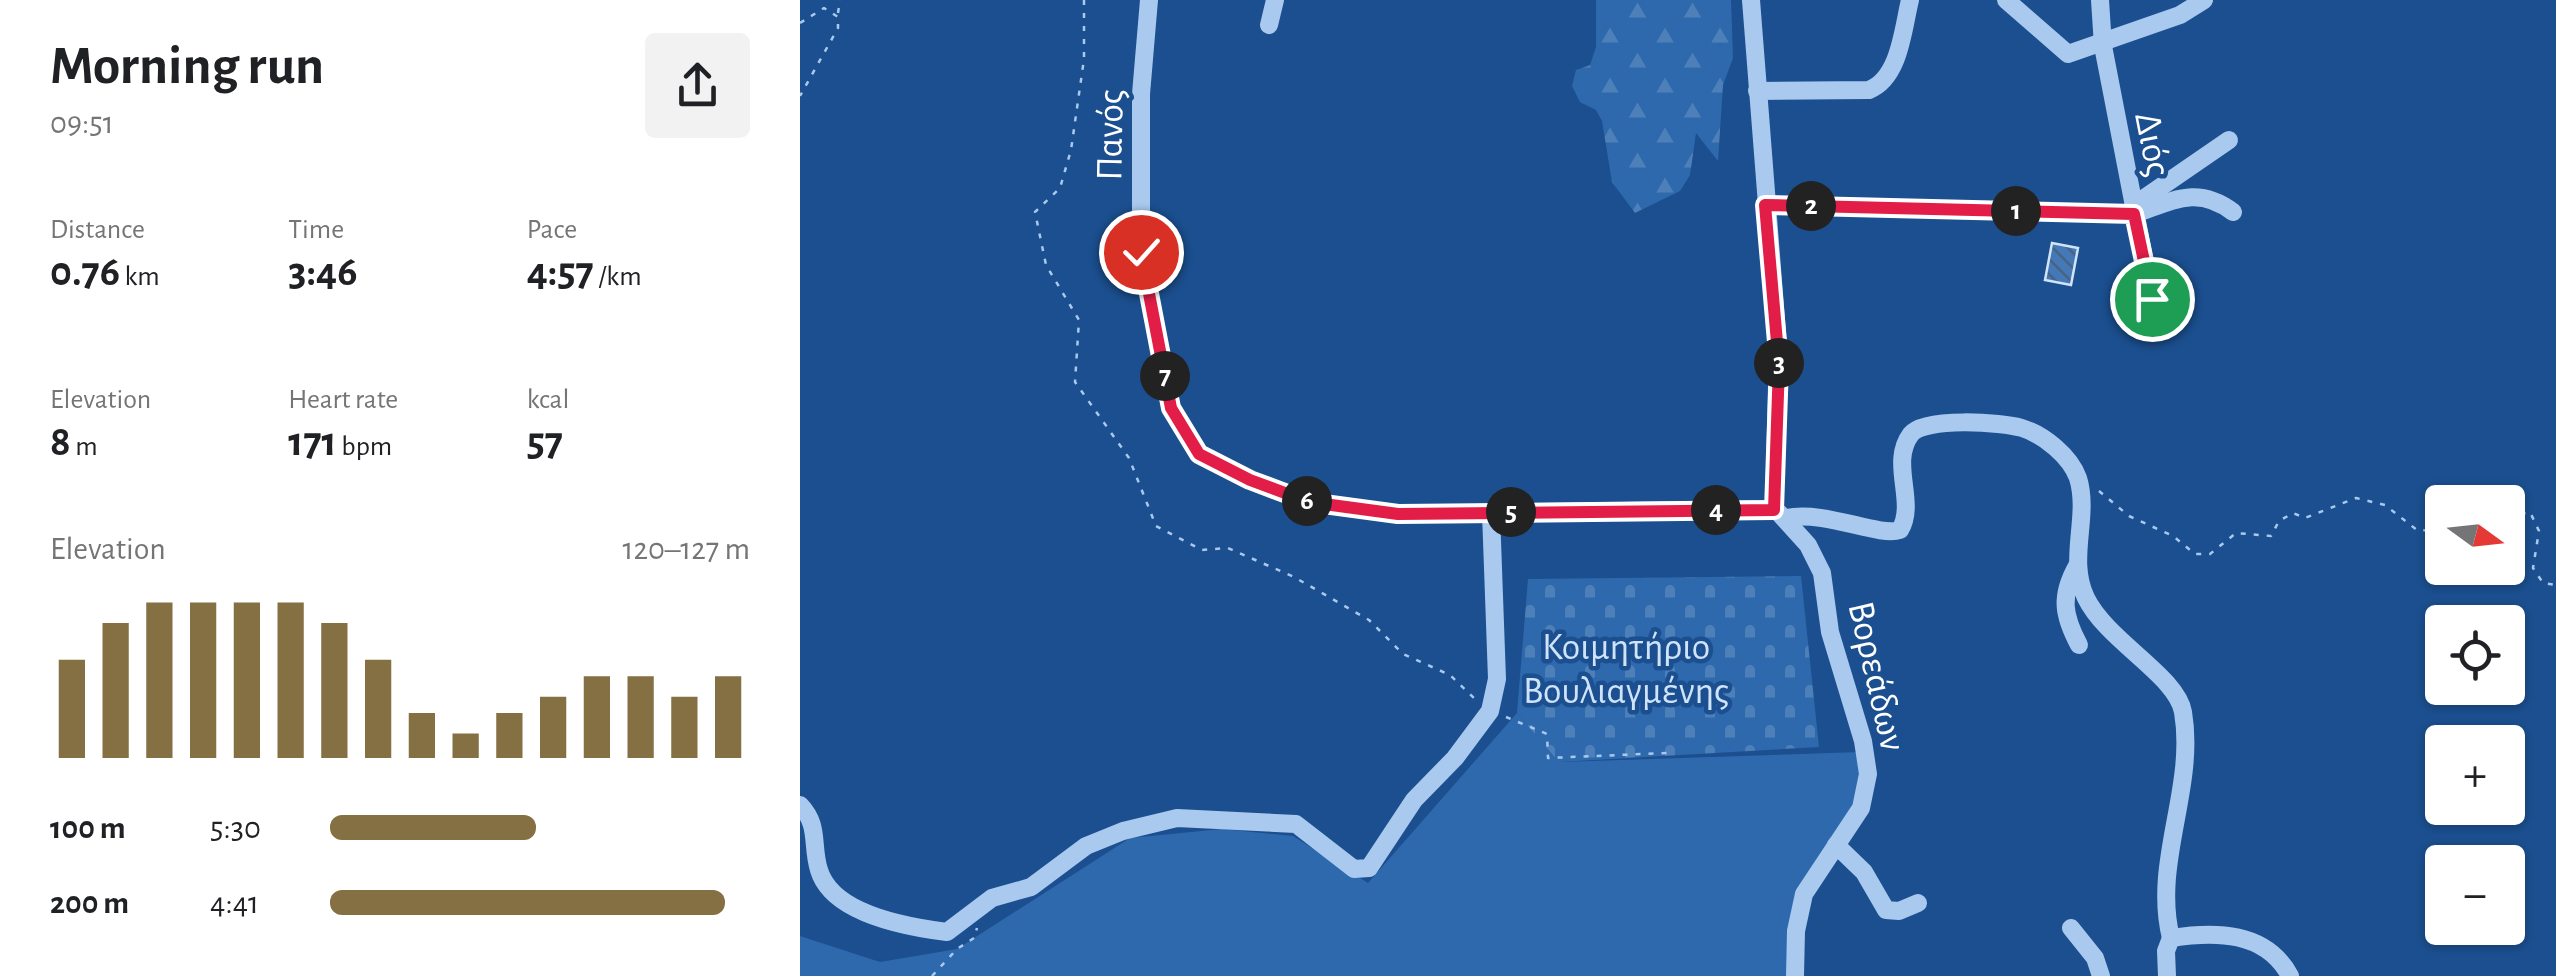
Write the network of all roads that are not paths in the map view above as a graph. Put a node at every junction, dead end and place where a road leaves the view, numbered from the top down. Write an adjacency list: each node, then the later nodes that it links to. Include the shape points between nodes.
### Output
1 (1149, 0): 16 (street, Πανός, via 1141,94 1141,252 1171,408 1199,454 1309,502 1398,514)
2 (1276, 0): 8 (street)
3 (1751, 0): 10 (street)
4 (1910, 0): 10 (street, via 1891,72 1880,86)
5 (2006, 0): 9 (street, via 2058,50)
6 (2100, 0): 9 (street, Διός)
7 (2204, 0): 9 (street)
8 (1269, 24)
9 (2102, 46): 13 (street, Διός)
10 (1758, 91): 12 (street)
11 (2229, 140): 13 (street)
12 (1765, 205): 13 (street); 17 (street, via 1779,365)
13 (2134, 210): 14 (street, via 2189,196 2214,198); 15 (street, Διός)
14 (2233, 212)
15 (2152, 299)
16 (1491, 513): 17 (street, Πανός); 20 (street, via 1497,679 1490,710 1414,800 1369,868 1354,869 1296,824 1176,818 1086,846 1031,887 992,898 948,932 853,906 830,892 819,872 814,819)
17 (1780, 514): 18 (street, Πανός, via 1900,530 1906,516 1904,451 1911,435 1934,423 2024,429 2064,456 2079,486); 21 (street, Βορεάδων, via 1822,573 1830,632 1867,754 1864,801)
18 (2077, 566): 19 (street, via 2064,610); 24 (street, via 2085,597 2102,621 2179,695 2186,772 2164,901)
19 (2079, 646)
20 (800, 805)
21 (1836, 845): 22 (street, via 1864,872 1886,910); 25 (street, Βορεάδων, via 1807,886)
22 (1918, 902)
23 (2071, 928): 26 (street)
24 (2180, 938): 27 (street, via 2166,950); 28 (street, via 2243,937 2263,945)
25 (1795, 976)
26 (2101, 976)
27 (2167, 976)
28 (2290, 976)

